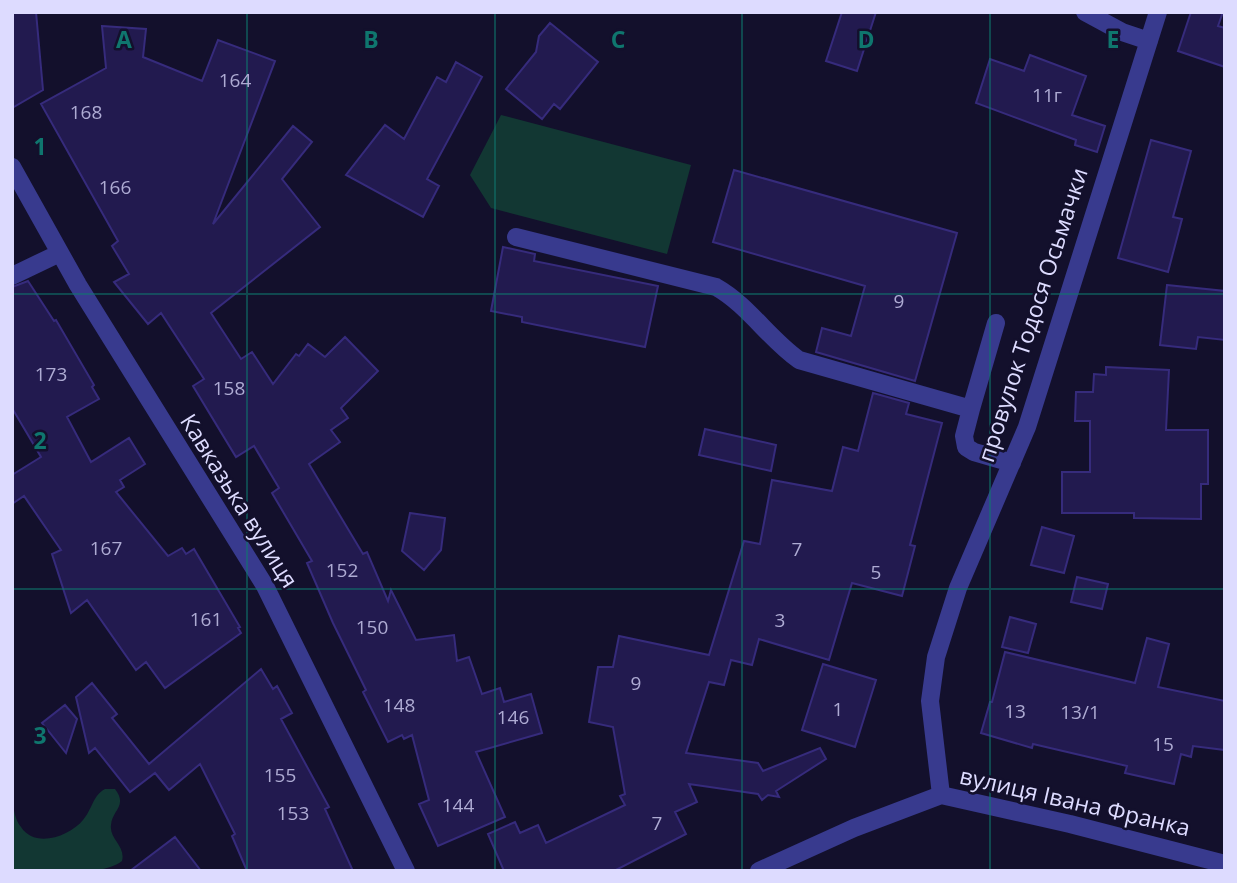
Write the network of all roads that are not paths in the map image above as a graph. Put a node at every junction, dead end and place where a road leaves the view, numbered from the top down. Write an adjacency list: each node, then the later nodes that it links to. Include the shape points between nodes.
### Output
1 (1085, 12): 3 (street)
2 (1158, 12): 3 (street, провулок Тодося Осьмачки)
3 (1149, 41): 10 (street, провулок Тодося Осьмачки)
4 (12, 167): 6 (street, Кавказька вулиця)
5 (516, 237): 9 (street, via 716,286 799,360)
6 (60, 253): 7 (street); 13 (street, Кавказька вулиця, via 265,586)
7 (12, 276)
8 (996, 323): 9 (street)
9 (971, 409): 10 (street, via 966,447)
10 (1012, 463): 11 (street, провулок Тодося Осьмачки, via 962,577 936,657 930,701)
11 (941, 795): 12 (street, вулиця Івана Франка); 14 (street, вулиця Івана Франка)
12 (1225, 864)
13 (407, 871)
14 (759, 871)

